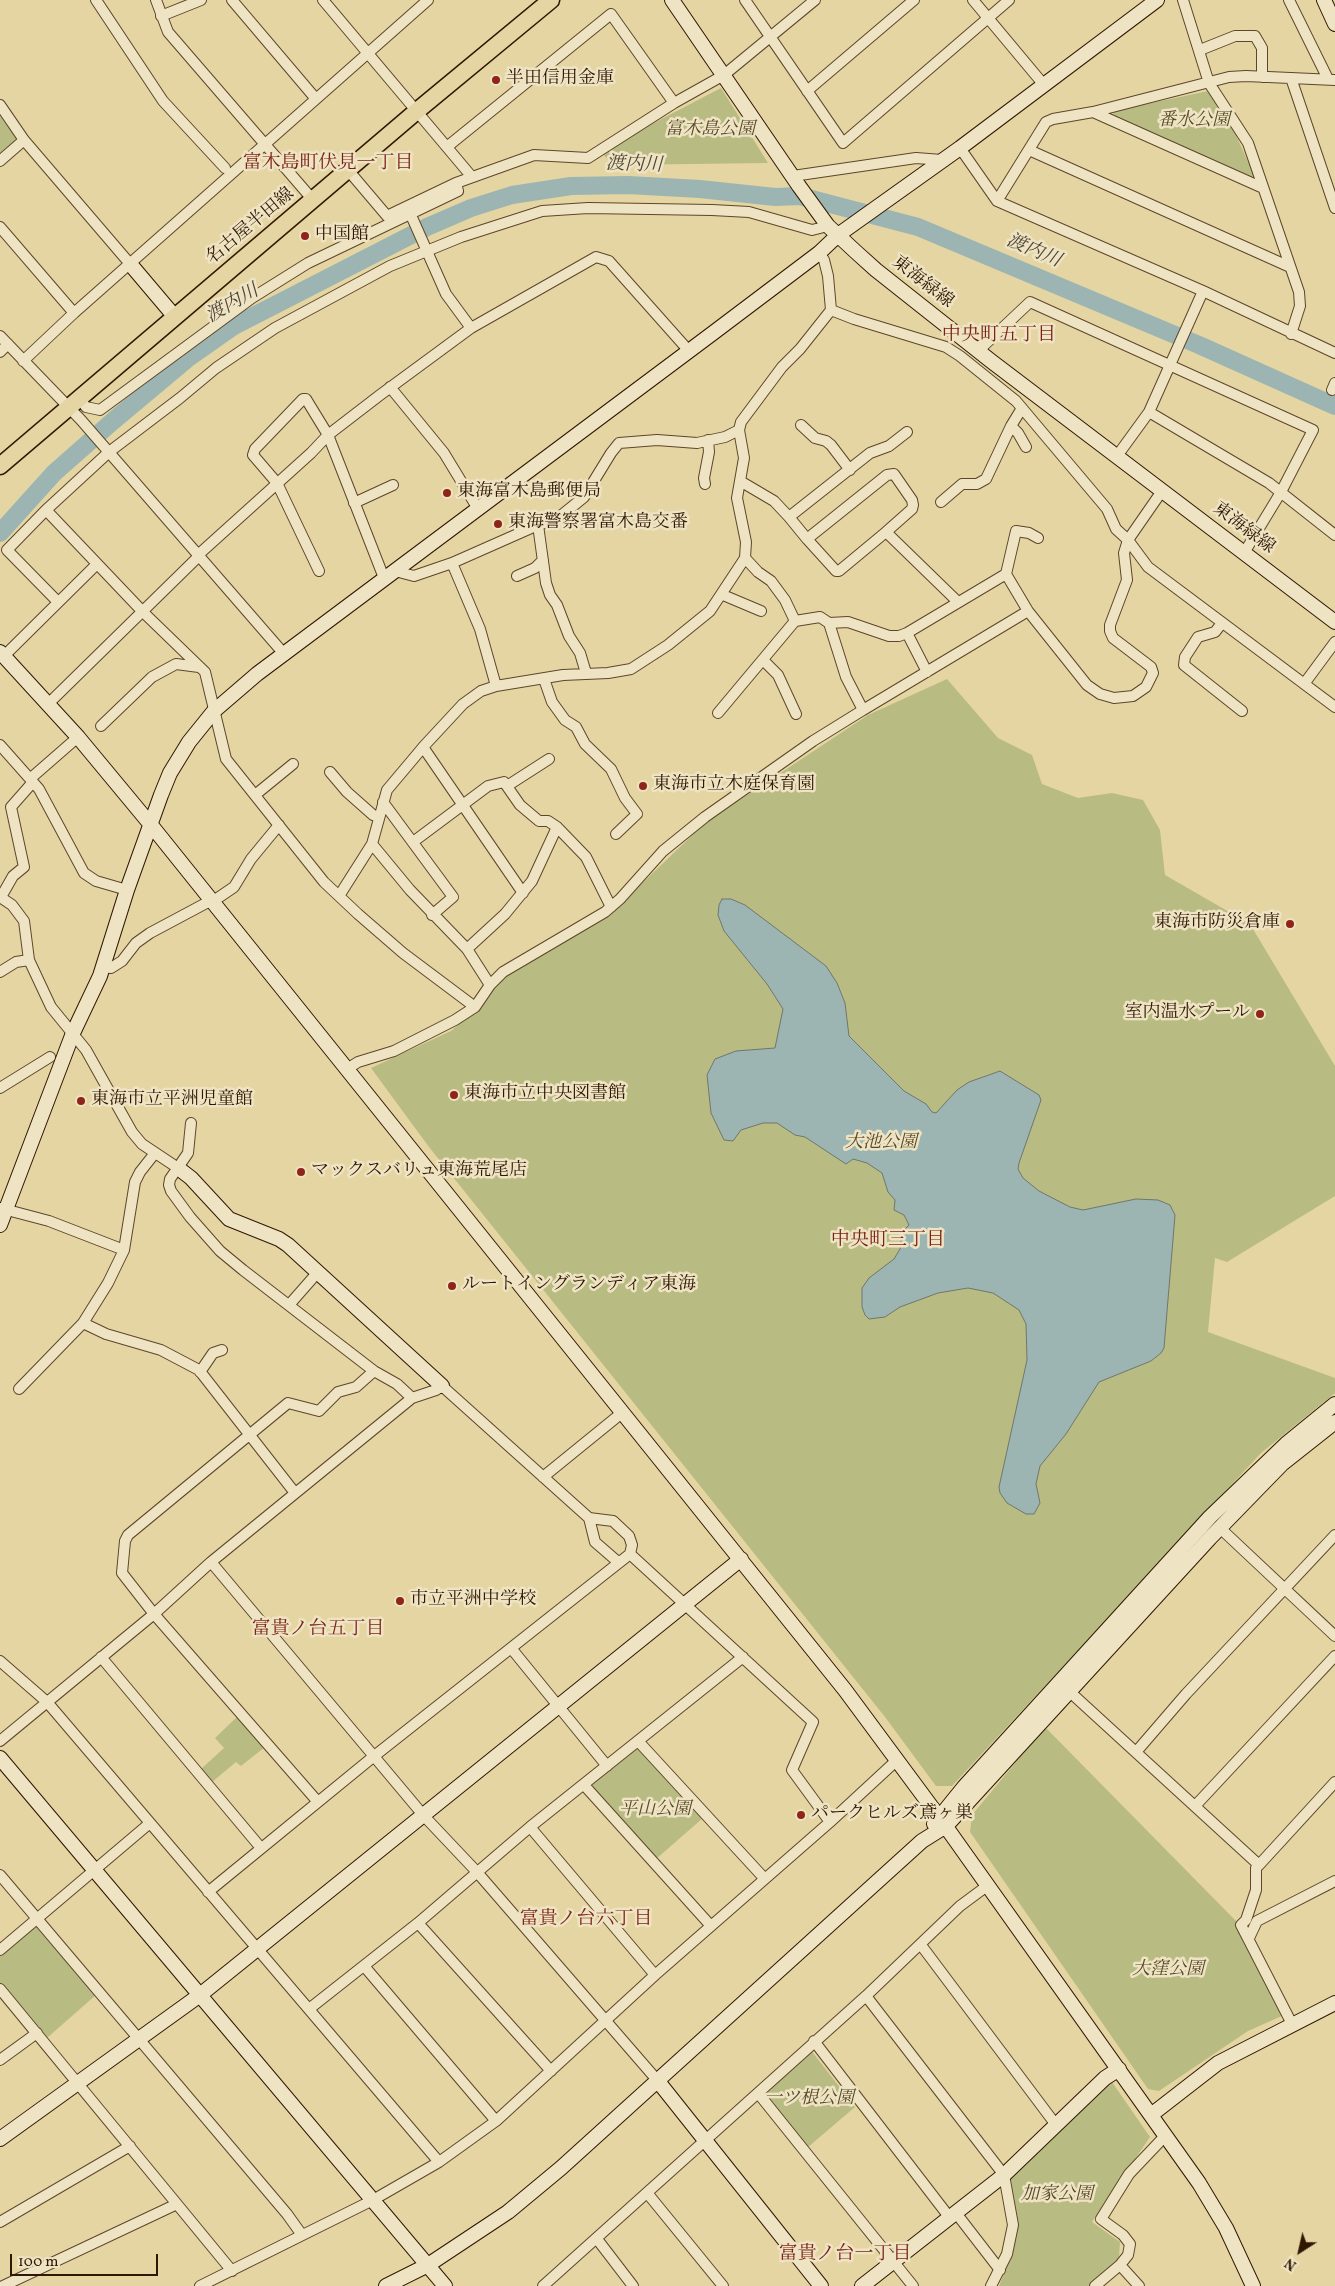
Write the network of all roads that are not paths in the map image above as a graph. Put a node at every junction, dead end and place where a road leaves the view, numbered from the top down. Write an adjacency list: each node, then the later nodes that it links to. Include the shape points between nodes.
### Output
1 (96, 0): 44 (street, via 163,101)
2 (156, 0): 19 (street)
3 (201, 0): 19 (street)
4 (232, 0): 32 (street)
5 (323, 0): 24 (street)
6 (428, 0): 18 (street)
7 (551, 0): 35 (main road, 名古屋半田線)
8 (672, 0): 25 (street, 東海緑線)
9 (746, 0): 22 (street)
10 (815, 0): 22 (street)
11 (914, 0): 31 (street)
12 (973, 0): 20 (street)
13 (1008, 0): 20 (street)
14 (1157, 0): 30 (street)
15 (1184, 0): 23 (street)
16 (1289, 0): 28 (street)
17 (1324, 0): 21 (street)
18 (416, 4): 24 (street)
19 (161, 16): 38 (street, via 168,32)
20 (989, 17): 30 (street); 31 (street, via 843,143)
21 (1335, 24)
22 (771, 36): 25 (street); 31 (street)
23 (1200, 50): 26 (street, via 1234,36 1255,36 1262,48); 29 (street)
24 (368, 52): 32 (street); 35 (street)
25 (724, 75): 33 (street); 47 (street, 東海緑線)
26 (1262, 77): 27 (street); 29 (street, via 1229,77)
27 (1291, 78): 28 (street); 52 (street)
28 (1332, 80)
29 (1209, 83): 36 (street); 49 (street, via 1245,136)
30 (1044, 85): 40 (street)
31 (807, 90)
32 (316, 99): 38 (street)
33 (674, 103): 39 (street, via 611,14); 46 (street, via 588,158 534,155)
34 (0, 105): 37 (street)
35 (418, 110): 39 (street); 45 (main road, 名古屋半田線)
36 (1093, 112): 41 (street, via 1046,122); 49 (street)
37 (24, 140): 43 (street); 58 (street)
38 (264, 145): 50 (street); 58 (street)
39 (448, 146): 46 (street)
40 (960, 148): 42 (street); 51 (street)
41 (1030, 150): 51 (street); 59 (street)
42 (942, 160): 47 (street, via 916,158); 55 (street, via 857,223)
43 (0, 161)
44 (225, 168)
45 (348, 170): 48 (street, via 387,216); 50 (main road, 名古屋半田線)
46 (472, 177): 48 (street)
47 (796, 181): 55 (street, 東海緑線)
48 (456, 184): 53 (street, via 458,191)
49 (1263, 188): 59 (street)
50 (314, 200): 63 (main road, 名古屋半田線)
51 (997, 201): 60 (street)
52 (1335, 208)
53 (410, 213): 56 (street); 75 (street, via 308,263 252,298 100,410)
54 (0, 227): 62 (street)
55 (833, 230): 56 (street, via 812,230 749,212 588,208 533,213); 57 (street); 69 (street, 東海緑線, via 876,270)
56 (425, 248): 64 (street, via 446,294); 85 (street, via 275,328 216,368)
57 (819, 253): 61 (street, via 828,276); 68 (street)
58 (131, 265): 62 (street); 63 (street)
59 (1290, 267): 65 (street, via 1299,292 1300,306)
60 (1203, 291): 65 (street); 73 (street)
61 (831, 310): 76 (street, via 946,346); 80 (street, via 782,367 741,422)
62 (74, 313): 72 (street)
63 (175, 317): 75 (main road, 名古屋半田線)
64 (471, 328): 68 (street, via 596,257 609,261); 74 (street)
65 (1291, 334): 71 (street)
66 (0, 336): 67 (street)
67 (8, 344): 70 (street); 72 (street)
68 (689, 351): 97 (street)
69 (978, 351): 73 (street, via 1030,302); 86 (street, 東海緑線)
70 (0, 352)
71 (1335, 354)
72 (23, 360): 75 (street)
73 (1172, 362): 77 (street); 94 (street, via 1313,430)
74 (390, 387): 82 (street); 97 (street, via 444,453)
75 (74, 403): 85 (street, via 80,420); 87 (main road, 名古屋半田線)
76 (1022, 408): 79 (street); 105 (street, via 1107,509 1116,529)
77 (1150, 412): 86 (street); 94 (street)
78 (801, 425): 88 (street, via 831,445)
79 (1011, 426): 84 (street); 96 (street, via 986,479 977,484 959,485)
80 (739, 430): 83 (street); 89 (street, via 744,458)
81 (907, 432): 88 (street)
82 (328, 435): 90 (street); 90 (street, via 303,399 255,449 253,455); 95 (street)
83 (708, 440): 91 (street, via 710,452); 100 (street, via 696,443 657,440 619,443 584,497 557,519)
84 (1026, 447)
85 (108, 452): 98 (street); 108 (street)
86 (1117, 456): 93 (street, 東海緑線)
87 (0, 466)
88 (850, 470): 99 (street)
89 (740, 481): 99 (street, via 774,501); 109 (street, via 737,498 746,542)
90 (277, 483): 108 (street); 113 (street)
91 (704, 484)
92 (393, 485): 95 (street)
93 (1162, 491): 105 (street); 106 (street, 東海緑線)
94 (1281, 492): 102 (street); 106 (street)
95 (354, 502): 114 (street)
96 (941, 502)
97 (478, 509): 114 (street)
98 (46, 510): 107 (street); 112 (street)
99 (789, 517): 104 (street)
100 (538, 524): 110 (street); 111 (street)
101 (886, 532): 104 (street, via 836,572); 104 (street, via 913,506 894,474 886,475); 119 (street)
102 (1335, 535)
103 (1038, 538): 115 (street, via 1016,531)
104 (807, 539)
105 (1128, 540): 121 (street, via 1124,553 1127,580 1110,632 1113,638 1151,667 1153,673 1146,687 1132,696 1114,698 1087,686); 126 (street, via 1148,567)
106 (1244, 553): 124 (street, 東海緑線)
107 (4, 554): 118 (street)
108 (198, 556): 122 (street); 130 (street)
109 (745, 558): 117 (street); 123 (street, via 785,600)
110 (543, 560): 116 (street, via 535,568); 134 (street, via 550,596 580,653)
111 (452, 563): 114 (street, via 414,576); 137 (street, via 480,629)
112 (97, 564): 118 (street); 122 (street)
113 (319, 571)
114 (390, 574): 130 (street)
115 (1006, 574): 119 (street); 121 (street)
116 (517, 576)
117 (723, 595): 120 (street); 134 (street, via 704,617 635,667)
118 (58, 602): 129 (street)
119 (958, 602): 127 (street)
120 (761, 611)
121 (1028, 611): 133 (street)
122 (143, 612): 132 (street); 138 (street)
123 (795, 622): 125 (street, via 820,617); 131 (street)
124 (1335, 622)
125 (829, 623): 127 (street, via 848,622 889,636); 140 (street, via 846,677)
126 (1222, 623): 136 (street); 142 (street, via 1215,632 1198,637 1187,652 1184,665)
127 (907, 633): 133 (street)
128 (1335, 642): 136 (street)
129 (2, 654): 138 (street)
130 (285, 655): 141 (street)
131 (762, 660): 143 (street); 144 (street, via 778,675)
132 (200, 667): 141 (street, via 207,676); 145 (street, via 176,664 152,677)
133 (927, 672): 140 (street)
134 (586, 673): 135 (street)
135 (544, 679): 137 (street); 161 (street, via 552,702 611,769 637,814)
136 (1304, 684): 139 (street)
137 (496, 686): 148 (street, via 481,691 463,704)
138 (48, 704): 146 (street)
139 (1335, 707)
140 (863, 710): 169 (street, via 705,816 663,851)
141 (214, 711): 154 (street, via 226,758); 158 (street, via 170,773)
142 (1242, 711)
143 (718, 713)
144 (796, 714)
145 (101, 726)
146 (78, 737): 152 (street); 158 (street)
147 (0, 745): 152 (street)
148 (423, 747): 155 (street, via 387,790); 156 (street)
149 (549, 759): 153 (street)
150 (293, 764): 154 (street)
151 (330, 772): 157 (street, via 347,792)
152 (32, 780): 164 (street, via 84,873 96,881); 167 (street, via 11,807 24,867 13,876)
153 (507, 786): 156 (street, via 504,782 488,786); 160 (street, via 520,806 539,821 548,821)
154 (255, 795): 159 (street)
155 (383, 802): 157 (street); 162 (street)
156 (464, 804): 162 (street); 165 (street)
157 (379, 817): 163 (street)
158 (151, 825): 164 (street); 168 (street)
159 (279, 825): 166 (street); 168 (street, via 251,859 234,887)
160 (557, 827): 165 (street, via 532,881); 169 (street, via 586,857)
161 (616, 834)
162 (413, 842): 170 (street, via 453,897)
163 (372, 844): 166 (street); 170 (street)
164 (127, 890): 173 (street)
165 (523, 893): 171 (street)
166 (339, 896): 176 (street, via 403,953)
167 (1, 897): 172 (street, via 24,921)
168 (211, 901): 173 (street, via 150,933 112,968); 179 (street)
169 (611, 907): 175 (street, via 503,972)
170 (432, 915): 171 (street)
171 (467, 950): 175 (street)
172 (29, 960): 174 (street, via 16,962); 177 (street, via 51,1006)
173 (103, 967): 177 (street)
174 (0, 972)
175 (490, 985): 176 (street)
176 (475, 1007): 179 (street, via 394,1051 358,1062)
177 (73, 1033): 182 (street, via 132,1132); 184 (street)
178 (50, 1057): 180 (street)
179 (347, 1069): 197 (street)
180 (0, 1088)
181 (191, 1123): 183 (street, via 188,1153)
182 (155, 1153): 183 (street); 186 (street, via 135,1182)
183 (178, 1168): 187 (street, via 229,1219 279,1239); 188 (street, via 170,1179 171,1191 190,1217 220,1251)
184 (3, 1209): 185 (street); 186 (street)
185 (0, 1225)
186 (124, 1250): 189 (street)
187 (318, 1272): 188 (street); 193 (street)
188 (289, 1306): 191 (street)
189 (83, 1323): 192 (street, via 106,1334 161,1350); 194 (street)
190 (222, 1350): 192 (street, via 213,1353)
191 (374, 1371): 195 (street); 199 (street, via 356,1387 338,1392 318,1412 288,1403)
192 (200, 1372): 199 (street)
193 (442, 1386): 195 (street); 200 (street)
194 (19, 1389)
195 (412, 1398): 201 (street)
196 (1335, 1404): 233 (street, via 1258,1469 1210,1517)
197 (623, 1412): 200 (street); 206 (street)
198 (1335, 1422): 203 (street, via 1282,1464)
199 (249, 1434): 201 (street); 211 (street, via 128,1535 122,1572)
200 (543, 1477): 202 (street)
201 (295, 1493): 207 (street)
202 (589, 1518): 205 (street, via 613,1521 629,1536); 208 (street, via 595,1542)
203 (1220, 1528): 209 (street); 218 (street)
204 (1335, 1535): 209 (street)
205 (630, 1554): 208 (street); 210 (street)
206 (741, 1559): 210 (street); 226 (street, via 845,1690)
207 (210, 1562): 211 (street); 224 (street)
208 (618, 1562): 213 (street)
209 (1285, 1587): 212 (street); 223 (street)
210 (685, 1605): 216 (street); 220 (street)
211 (154, 1614): 215 (street); 230 (street)
212 (1335, 1636)
213 (511, 1648): 220 (street); 224 (street)
214 (1335, 1656): 231 (street)
215 (101, 1657): 219 (street); 237 (street)
216 (743, 1657): 222 (street); 234 (street, via 814,1722 792,1770)
217 (0, 1660): 219 (street)
218 (1070, 1692): 223 (street); 233 (street)
219 (47, 1702): 221 (street); 235 (street)
220 (559, 1706): 227 (street); 232 (street)
221 (0, 1741)
222 (638, 1741): 227 (street); 242 (street)
223 (1136, 1752): 231 (street)
224 (374, 1756): 230 (street); 232 (street)
225 (0, 1758): 239 (street)
226 (896, 1761): 233 (street); 234 (street)
227 (607, 1766): 229 (street)
228 (1335, 1782): 238 (street)
229 (584, 1785): 236 (street); 248 (street)
230 (318, 1802): 237 (street)
231 (1195, 1806): 238 (street)
232 (424, 1816): 240 (street); 251 (street)
233 (942, 1821): 244 (street); 268 (street)
234 (830, 1822): 242 (street)
235 (150, 1823): 239 (street); 245 (street)
236 (530, 1827): 240 (street); 254 (street)
237 (261, 1848): 245 (street)
238 (1259, 1865): 249 (street, via 1256,1868 1256,1890 1246,1920 1241,1925)
239 (95, 1870): 246 (street); 256 (street)
240 (476, 1871): 247 (street); 260 (street)
241 (0, 1875): 246 (street)
242 (764, 1878): 248 (street)
243 (1335, 1881): 249 (street, via 1257,1921)
244 (987, 1886): 250 (street, via 960,1906); 266 (street)
245 (208, 1892): 251 (street)
246 (36, 1918): 252 (street); 263 (street)
247 (418, 1923): 253 (street); 267 (street)
248 (711, 1926): 254 (street)
249 (1249, 1938): 261 (street)
250 (921, 1945): 257 (street); 273 (street)
251 (257, 1949): 256 (street); 259 (street)
252 (0, 1950)
253 (364, 1966): 259 (street); 272 (street)
254 (655, 1974): 260 (street)
255 (0, 1989): 262 (street)
256 (200, 1995): 263 (street); 281 (street)
257 (866, 1996): 264 (street); 279 (street)
258 (1335, 2003): 261 (street)
259 (308, 2010): 278 (street)
260 (605, 2021): 267 (street); 268 (street)
261 (1292, 2024): 271 (street, via 1218,2063)
262 (37, 2033): 265 (street); 269 (street)
263 (138, 2040): 269 (street); 285 (street)
264 (814, 2041): 270 (street); 283 (street)
265 (0, 2060)
266 (1119, 2069): 271 (street); 273 (street, via 1105,2078)
267 (550, 2071): 272 (street)
268 (657, 2080): 276 (street); 289 (street, via 508,2212)
269 (78, 2083): 275 (street); 277 (street)
270 (758, 2093): 276 (street); 287 (street)
271 (1151, 2115): 274 (street)
272 (496, 2121): 278 (street)
273 (1056, 2125): 279 (street)
274 (1165, 2136): 288 (street, via 1129,2174 1100,2219 1130,2244 1128,2255); 305 (street, via 1217,2213)
275 (0, 2139)
276 (704, 2140): 280 (street); 299 (street)
277 (130, 2146): 282 (street); 284 (street)
278 (438, 2162): 281 (street)
279 (1004, 2175): 283 (street); 291 (street, via 1013,2225)
280 (648, 2194): 286 (street); 298 (street)
281 (373, 2200): 285 (street); 289 (street)
282 (178, 2204): 290 (street); 292 (street)
283 (953, 2215): 287 (street); 291 (street)
284 (0, 2222)
285 (302, 2235): 290 (street)
286 (597, 2239): 296 (street); 297 (street)
287 (894, 2262): 300 (street); 301 (street)
288 (1120, 2264): 303 (street); 304 (street)
289 (428, 2265): 294 (street); 295 (street)
290 (232, 2270): 293 (street)
291 (1000, 2270): 302 (street)
292 (3, 2286)
293 (200, 2286)
294 (386, 2286)
295 (445, 2286)
296 (544, 2286)
297 (633, 2286)
298 (723, 2286)
299 (821, 2286)
300 (862, 2286)
301 (913, 2286)
302 (991, 2286)
303 (1095, 2286)
304 (1139, 2286)
305 (1254, 2286)

